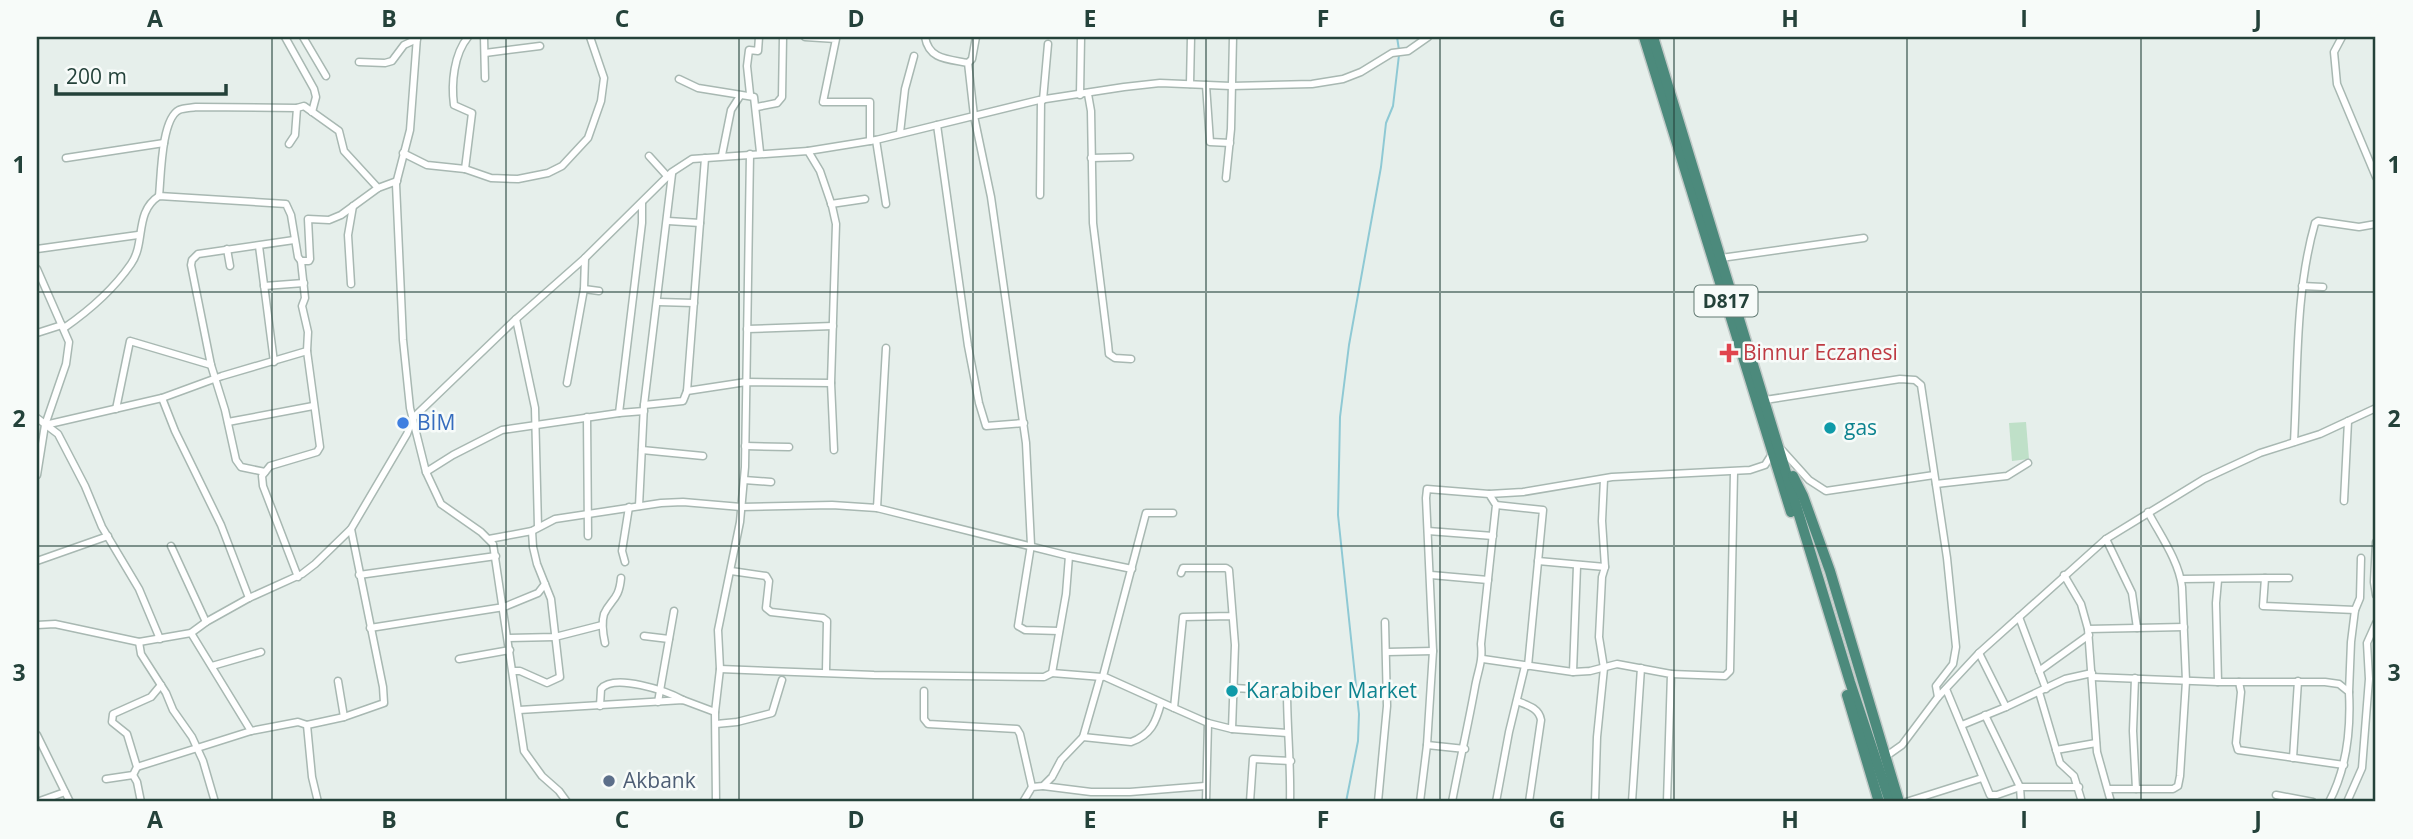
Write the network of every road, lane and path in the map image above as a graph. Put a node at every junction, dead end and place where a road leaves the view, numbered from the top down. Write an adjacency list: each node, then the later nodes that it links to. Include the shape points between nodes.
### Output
1 (285, 37): 38 (street, via 314,89)
2 (303, 37): 25 (street)
3 (468, 37): 56 (street, via 458,55 453,94 454,105 472,113)
4 (484, 37): 21 (street)
5 (590, 37): 56 (street, via 604,78 603,89 591,131 571,159 548,173 518,179 491,178)
6 (760, 37): 31 (street, via 758,51 749,50)
7 (783, 37): 36 (street, via 782,97 777,103)
8 (805, 37): 42 (street, via 835,39 823,102 870,102)
9 (925, 37): 24 (street, via 935,56)
10 (976, 37): 24 (street)
11 (1081, 37): 33 (street)
12 (1191, 37): 28 (street)
13 (1233, 37): 30 (street)
14 (1428, 37): 30 (street, via 1408,51 1392,53 1343,79)
15 (1644, 37): 127 (highway, D817)
16 (1653, 37): 79 (highway, D817)
17 (2342, 37): 58 (street, via 2333,52 2337,84)
18 (417, 38): 23 (street, via 404,45 392,61); 48 (street, via 410,130)
19 (1048, 44): 35 (street)
20 (540, 46): 21 (street)
21 (485, 53): 26 (street)
22 (914, 56): 41 (street)
23 (359, 62)
24 (968, 63): 39 (street)
25 (326, 76)
26 (485, 78)
27 (679, 79): 34 (street, via 698,88)
28 (1190, 84): 29 (street); 32 (street, via 1160,83)
29 (1206, 85): 30 (street); 43 (street, via 1210,142)
30 (1231, 86): 43 (street)
31 (750, 94): 34 (street); 36 (street)
32 (1088, 94): 33 (street); 55 (street)
33 (1080, 95): 35 (street)
34 (740, 96): 50 (street, via 731,110)
35 (1042, 100): 39 (street); 62 (street)
36 (757, 107): 47 (street)
37 (297, 108): 38 (street, via 304,106); 44 (street, via 179,110); 45 (street, via 295,135)
38 (312, 112): 61 (street, via 339,131 344,151)
39 (974, 116): 40 (street); 120 (street, via 991,197)
40 (937, 125): 41 (street); 120 (street, via 978,403 986,426)
41 (900, 133): 42 (street)
42 (873, 140): 46 (street); 66 (street)
43 (1230, 142): 59 (street)
44 (164, 143): 53 (street); 63 (street)
45 (289, 144)
46 (808, 151): 47 (street); 68 (street)
47 (760, 152): 49 (street)
48 (403, 153): 56 (street, via 427,165); 60 (street)
49 (750, 154): 50 (street); 95 (street)
50 (722, 155): 54 (street)
51 (649, 156): 57 (street)
52 (1130, 157): 55 (street)
53 (66, 158)
54 (705, 158): 57 (street, via 692,159); 70 (street)
55 (1091, 158): 99 (street, via 1093,223 1109,354)
56 (465, 169)
57 (670, 174): 65 (street); 69 (street)
58 (2376, 177)
59 (1226, 178)
60 (397, 181): 61 (street); 116 (street, via 403,340)
61 (378, 188): 67 (street)
62 (1040, 195)
63 (159, 196): 72 (street, via 145,212); 74 (street, via 286,204)
64 (864, 199): 68 (street)
65 (642, 203): 78 (street); 113 (street)
66 (886, 204)
67 (353, 205): 80 (street, via 329,220 309,219 310,259); 84 (street, via 348,235)
68 (831, 205): 94 (street, via 837,239)
69 (668, 221): 70 (street); 90 (street)
70 (700, 223): 91 (street)
71 (2376, 224): 86 (street, via 2315,223)
72 (138, 234): 76 (street); 93 (street, via 132,263 109,292 92,309)
73 (1864, 238): 79 (street)
74 (293, 240): 75 (street); 80 (street)
75 (259, 246): 77 (street); 85 (street)
76 (37, 249)
77 (227, 249): 81 (street); 101 (street, via 198,254 191,265)
78 (585, 258): 88 (street); 92 (street)
79 (1721, 258): 108 (highway, D817)
80 (301, 261): 83 (street)
81 (230, 265)
82 (37, 269): 93 (street)
83 (304, 283): 85 (street); 98 (street)
84 (351, 284)
85 (264, 286): 100 (street)
86 (2302, 286): 87 (street); 124 (street)
87 (2323, 287)
88 (584, 289): 89 (street); 103 (street)
89 (599, 291)
90 (658, 302): 91 (street); 110 (street)
91 (694, 303): 106 (street)
92 (516, 319): 116 (street); 119 (street)
93 (63, 326): 96 (street); 121 (street, via 68,351)
94 (833, 326): 95 (street); 105 (street)
95 (747, 329): 104 (street)
96 (37, 333)
97 (886, 348): 147 (street)
98 (306, 351): 100 (street); 109 (street)
99 (1131, 359)
100 (274, 362): 102 (street)
101 (211, 365): 102 (street); 112 (street, via 130,341)
102 (215, 379): 107 (street); 118 (street)
103 (567, 383)
104 (746, 383): 105 (street); 106 (street); 125 (street)
105 (831, 383): 129 (street)
106 (687, 391): 110 (street, via 683,401)
107 (162, 398): 112 (street); 186 (street)
108 (1765, 400): 127 (highway, D817); 136 (street, via 1915,380 1921,385)
109 (313, 406): 118 (street); 132 (street, via 317,452 270,466)
110 (644, 408): 113 (street); 128 (street)
111 (2376, 408): 117 (street)
112 (116, 409): 121 (street)
113 (619, 413): 114 (street)
114 (587, 417): 119 (street); 150 (street)
115 (37, 418): 121 (street)
116 (412, 418): 122 (street)
117 (2348, 421): 124 (street); 142 (street)
118 (228, 422): 132 (street, via 241,467)
119 (536, 423): 133 (street, via 502,430); 152 (street)
120 (1024, 423): 160 (street)
121 (45, 425): 123 (street); 154 (street, via 58,435)
122 (412, 431): 133 (street); 151 (street)
123 (40, 436): 135 (street)
124 (2294, 442): 148 (street, via 2204,479)
125 (745, 446): 126 (street); 138 (street)
126 (789, 447)
127 (1776, 449): 134 (street, via 1765,465); 136 (street, via 1826,491); 168 (highway, D817); 270 (highway, via 1803,496 1830,571)
128 (642, 450): 130 (street); 144 (street)
129 (834, 450)
130 (703, 456)
131 (2028, 463): 140 (street, via 1999,478)
132 (265, 472): 177 (street, via 263,486)
133 (426, 472): 157 (street, via 441,504)
134 (1734, 472): 137 (street); 227 (street, via 1730,671 1725,676)
135 (37, 475)
136 (1934, 475): 140 (street)
137 (1604, 479): 141 (street); 170 (street)
138 (744, 480): 139 (street); 146 (street)
139 (771, 482)
140 (1936, 484): 244 (street, via 1956,653 1936,686)
141 (1489, 494): 143 (street); 153 (street, via 1427,489)
142 (2344, 501)
143 (1496, 505): 156 (street); 166 (street, via 1543,510)
144 (639, 506): 145 (street); 146 (street, via 683,502)
145 (629, 507): 150 (street); 167 (street, via 622,551)
146 (741, 507): 147 (street); 172 (street)
147 (877, 509): 160 (street)
148 (2148, 512): 158 (street); 181 (street)
149 (1173, 513): 171 (street, via 1146,513)
150 (587, 515): 152 (street, via 555,519); 155 (street)
151 (351, 529): 174 (street); 177 (street)
152 (535, 529): 157 (street); 184 (street, via 533,547)
153 (1428, 531): 156 (street); 175 (street)
154 (108, 536): 165 (street); 206 (street, via 139,589)
155 (588, 536)
156 (1493, 536): 182 (street)
157 (489, 539): 162 (street)
158 (2106, 539): 176 (street); 199 (street, via 2132,593)
159 (2376, 542): 185 (street)
160 (1031, 545): 163 (street); 200 (street, via 1018,626)
161 (171, 546): 192 (street)
162 (496, 556): 174 (street); 187 (street)
163 (1069, 556): 171 (street); 200 (street)
164 (2361, 558): 188 (street, via 2360,598)
165 (37, 561)
166 (1538, 561): 169 (street); 218 (street)
167 (625, 562)
168 (1811, 564): 306 (highway); 307 (highway)
169 (1577, 566): 170 (street); 225 (street)
170 (1605, 567): 220 (street, via 1599,637)
171 (1132, 569): 229 (street)
172 (731, 571): 219 (street, via 718,630); 223 (street, via 766,576 766,608 771,612 827,621)
173 (1181, 573): 190 (street, via 1183,568 1229,570)
174 (359, 575): 198 (street)
175 (1431, 575): 182 (street); 211 (street)
176 (2064, 575): 191 (street); 201 (street, via 2081,604)
177 (298, 577): 186 (street)
178 (621, 578): 196 (street)
179 (2265, 578): 180 (street); 183 (street); 188 (street, via 2263,606)
180 (2289, 578)
181 (2181, 579): 183 (street); 197 (street)
182 (1488, 580): 216 (street)
183 (2218, 580): 235 (street)
184 (545, 584): 187 (street, via 538,593); 203 (street)
185 (2376, 595)
186 (249, 598): 192 (street)
187 (504, 607): 198 (street); 205 (street)
188 (2355, 610): 243 (street)
189 (674, 611): 207 (street)
190 (1232, 616): 238 (street); 251 (street, via 1183,617)
191 (2019, 617): 214 (street); 224 (street)
192 (206, 622): 202 (street)
193 (1385, 622): 213 (street)
194 (2376, 623): 315 (street, via 2367,643 2363,764)
195 (37, 625): 208 (street, via 55,624)
196 (602, 625): 203 (street); 209 (street)
197 (2184, 627): 199 (street); 233 (street)
198 (370, 628): 255 (street, via 384,703)
199 (2137, 628): 201 (street)
200 (1059, 631): 226 (street)
201 (2088, 632): 224 (street); 228 (street)
202 (191, 633): 206 (street); 217 (street)
203 (555, 636): 205 (street); 222 (street, via 559,679 547,683)
204 (644, 636): 207 (street)
205 (508, 638): 210 (street)
206 (160, 639): 208 (street)
207 (669, 639): 240 (street)
208 (139, 642): 237 (street, via 141,654)
209 (605, 643)
210 (510, 650): 215 (street); 222 (street)
211 (1433, 651): 213 (street); 266 (street)
212 (261, 652): 217 (street)
213 (1387, 652): 298 (street)
214 (1979, 653): 239 (street); 250 (street)
215 (459, 659)
216 (1483, 659): 218 (street); 268 (street)
217 (212, 666): 261 (street)
218 (1527, 666): 225 (street); 246 (street)
219 (720, 668): 223 (street); 253 (street)
220 (1604, 668): 221 (street, via 1617,664); 225 (street); 303 (street)
221 (1641, 668): 227 (street); 304 (street)
222 (513, 671): 252 (street)
223 (826, 671): 226 (street, via 1016,677)
224 (2039, 671): 241 (street)
225 (1573, 672)
226 (1052, 673): 229 (street)
227 (1671, 674): 305 (street)
228 (2092, 675): 230 (street); 241 (street, via 2073,676); 265 (street)
229 (1102, 677): 248 (street); 264 (street)
230 (2135, 678): 233 (street); 284 (street)
231 (782, 680): 257 (street, via 772,713)
232 (338, 681): 255 (street)
233 (2186, 681): 235 (street); 284 (street, via 2178,786)
234 (2298, 681): 236 (street); 243 (street, via 2339,684); 271 (street)
235 (2218, 682): 236 (street)
236 (2239, 682): 271 (street, via 2238,750)
237 (161, 685): 267 (street); 274 (street, via 151,697 117,710 111,718 127,734)
238 (1234, 688): 260 (street); 262 (street, via 1287,691)
239 (1946, 689): 244 (street); 258 (street)
240 (662, 690): 245 (street); 247 (street); 249 (street, via 607,684 601,689)
241 (2042, 690): 250 (street); 269 (street)
242 (924, 691): 280 (street, via 928,724 1017,729)
243 (2349, 692): 273 (street)
244 (1938, 697): 270 (street, via 1898,749)
245 (683, 700): 247 (street); 253 (street)
246 (1517, 701): 301 (street); 302 (street, via 1535,710 1541,720)
247 (658, 702): 249 (street)
248 (1161, 703): 251 (street); 264 (street, via 1151,730 1137,740)
249 (600, 706): 252 (street)
250 (2007, 707): 254 (street)
251 (1174, 708): 256 (street)
252 (519, 710): 292 (street, via 524,751)
253 (715, 712): 257 (street)
254 (1985, 715): 258 (street); 281 (street)
255 (344, 717): 259 (street)
256 (1208, 723): 260 (street); 279 (street)
257 (716, 724): 293 (street)
258 (1962, 724): 276 (street)
259 (307, 725): 261 (street, via 298,722); 291 (street)
260 (1231, 729): 262 (street)
261 (251, 732): 267 (street)
262 (1287, 733): 272 (street)
263 (37, 735): 285 (street)
264 (1083, 737): 278 (street)
265 (2096, 743): 269 (street); 283 (street)
266 (1427, 745): 268 (street); 299 (street)
267 (198, 749): 274 (street); 290 (street)
268 (1465, 749): 300 (street)
269 (2056, 750): 282 (street)
270 (1885, 757): 308 (highway)
271 (2293, 758): 273 (street)
272 (1291, 761): 296 (street, via 1253,759); 297 (street)
273 (2344, 765): 314 (street)
274 (137, 767): 275 (street)
275 (133, 775): 277 (street); 289 (street)
276 (1982, 778): 281 (street, via 1991,795); 309 (street)
277 (106, 779)
278 (1043, 786): 279 (street, via 1117,792); 280 (street)
279 (1205, 786): 295 (street)
280 (1031, 787): 294 (street)
281 (2020, 787): 282 (street); 310 (street)
282 (2079, 787): 311 (street)
283 (2109, 789): 284 (street); 312 (street)
284 (2136, 789)
285 (65, 792): 287 (street); 288 (street)
286 (2276, 795): 313 (street)
287 (37, 802)
288 (70, 802)
289 (141, 802)
290 (215, 802)
291 (317, 802)
292 (567, 802)
293 (716, 802)
294 (1023, 802)
295 (1206, 802)
296 (1250, 802)
297 (1290, 802)
298 (1378, 802)
299 (1420, 802)
300 (1452, 802)
301 (1496, 802)
302 (1529, 802)
303 (1595, 802)
304 (1632, 802)
305 (1667, 802)
306 (1879, 802)
307 (1890, 802)
308 (1899, 802)
309 (1906, 802)
310 (2021, 802)
311 (2082, 802)
312 (2110, 802)
313 (2313, 802)
314 (2329, 802)
315 (2347, 802)

